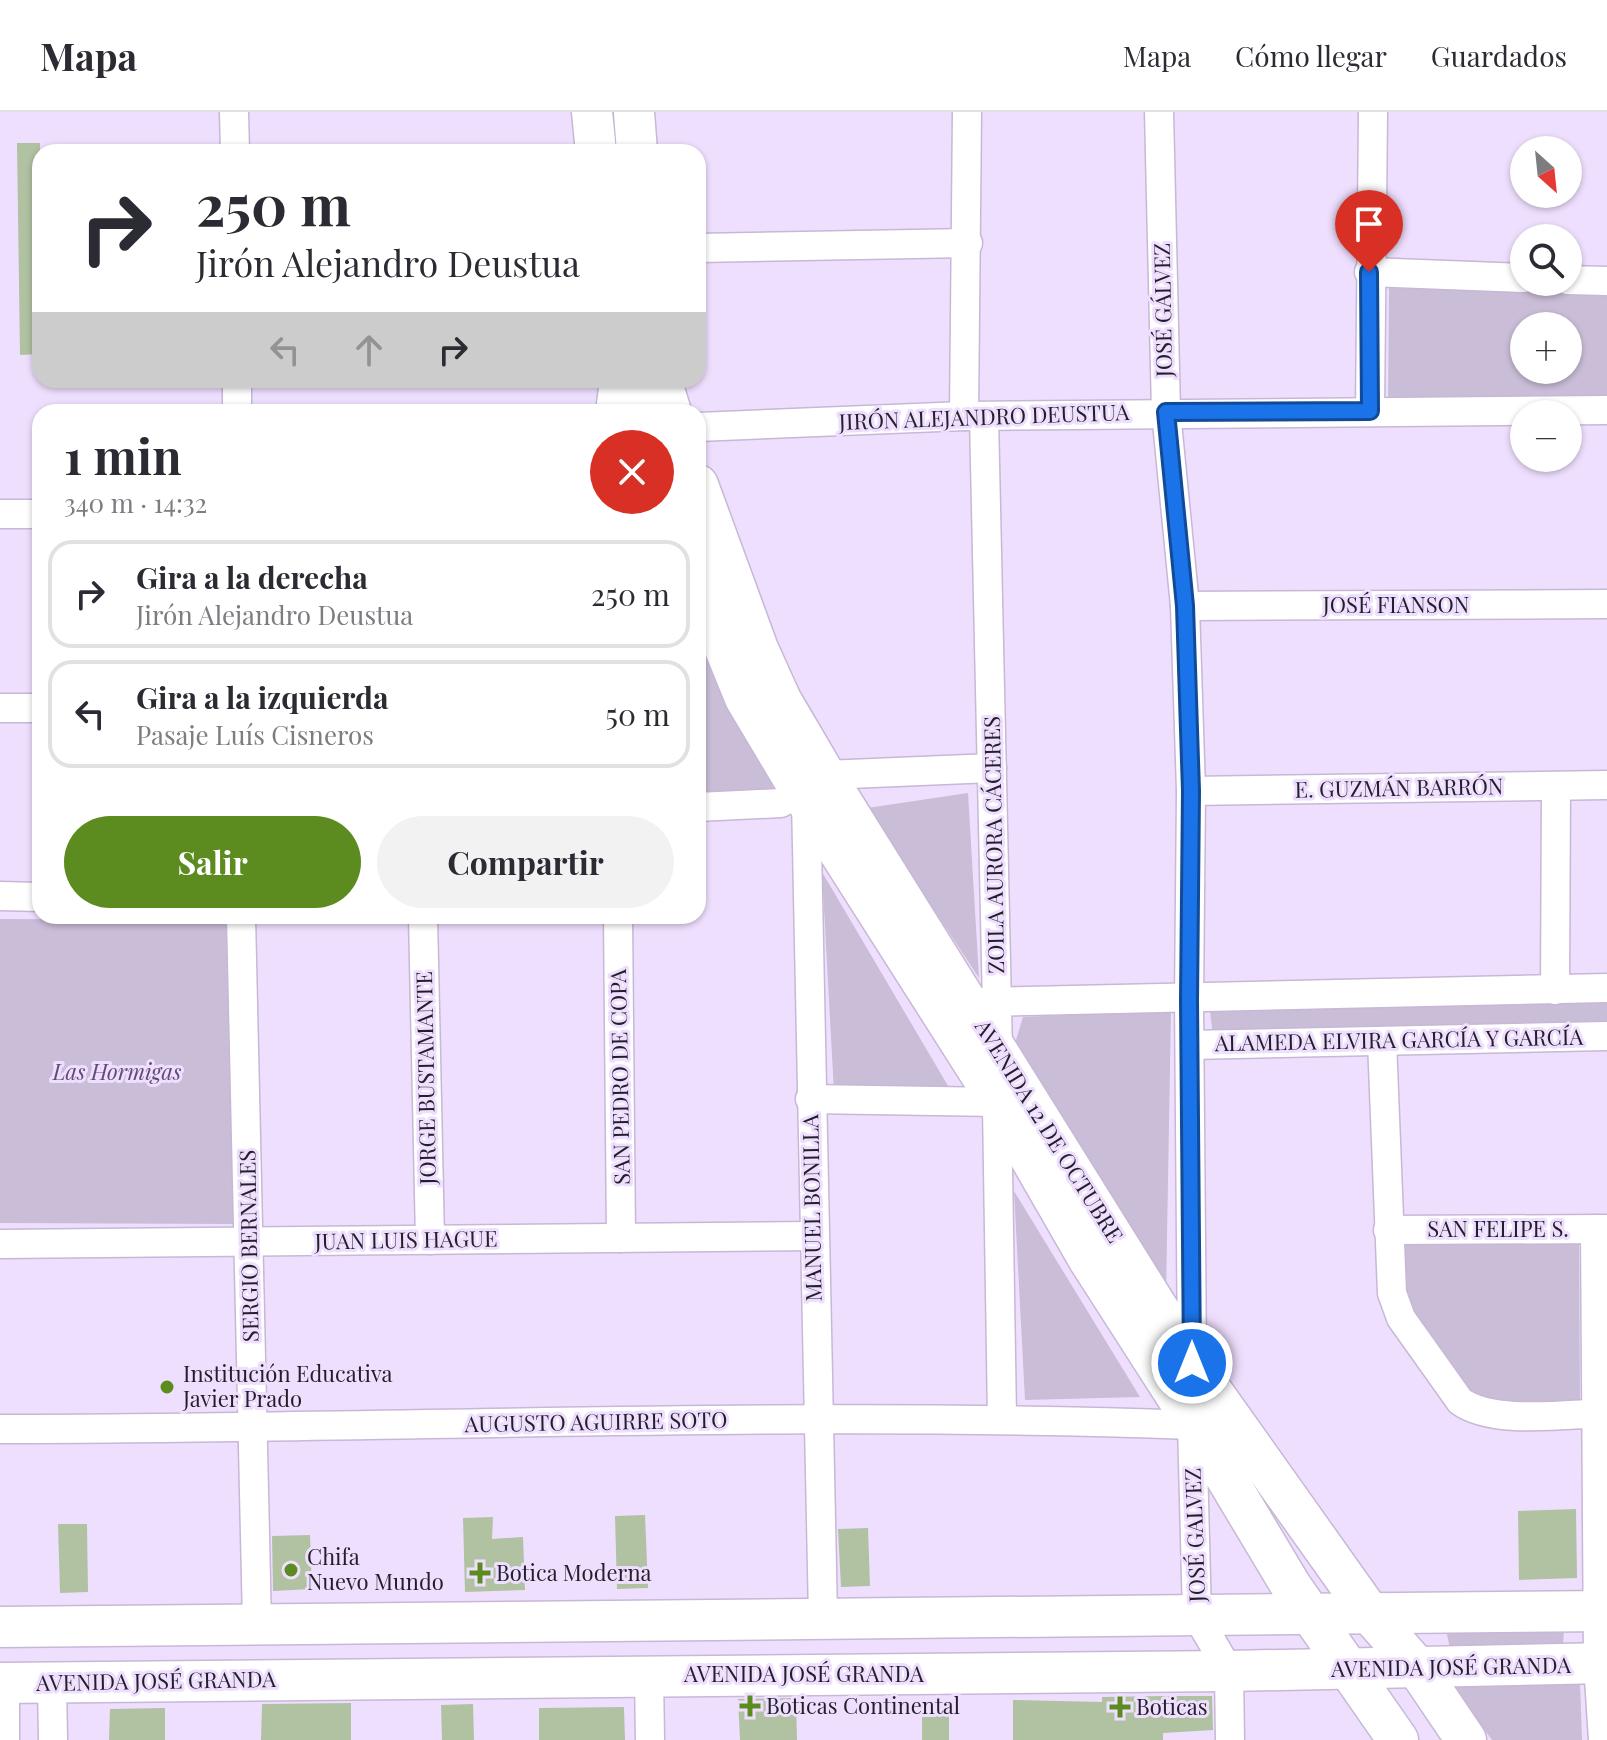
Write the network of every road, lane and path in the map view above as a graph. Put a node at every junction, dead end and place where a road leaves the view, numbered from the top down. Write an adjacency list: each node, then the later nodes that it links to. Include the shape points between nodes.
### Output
1 (234, 112): 7 (street)
2 (592, 112): 8 (main road)
3 (634, 112): 9 (main road)
4 (967, 112): 10 (street, ZOILA AURORA CÁCERES)
5 (1159, 112): 18 (street, JOSÉ GÁLVEZ)
6 (1373, 112): 12 (street)
7 (235, 144)
8 (595, 144)
9 (636, 144)
10 (968, 243): 11 (street); 19 (street, ZOILA AURORA CÁCERES)
11 (706, 248)
12 (1369, 272): 13 (street); 17 (street)
13 (1510, 277)
14 (1582, 280): 15 (street)
15 (1607, 281)
16 (1607, 410): 17 (street, JIRÓN ALEJANDRO DEUSTUA)
17 (1370, 411): 18 (street, JIRÓN ALEJANDRO DEUSTUA)
18 (1166, 412): 19 (street, JIRÓN ALEJANDRO DEUSTUA); 26 (street, JOSÉ GÁLVEZ)
19 (974, 417): 20 (street, JIRÓN ALEJANDRO DEUSTUA); 29 (street, ZOILA AURORA CÁCERES)
20 (706, 427)
21 (706, 507): 32 (main road, AVENIDA 12 DE OCTUBRE)
22 (0, 514): 23 (street)
23 (32, 514)
24 (706, 603): 32 (main road, AVENIDA 12 DE OCTUBRE, via 745,698)
25 (1607, 604): 26 (street, JOSÉ FIANSON)
26 (1185, 606): 33 (street, JOSÉ GÁLVEZ)
27 (0, 708): 28 (street)
28 (32, 708)
29 (992, 768): 32 (street); 43 (street, ZOILA AURORA CÁCERES)
30 (1607, 785): 31 (street, E. GUZMÁN BARRÓN)
31 (1556, 786): 33 (street, E. GUZMÁN BARRÓN); 41 (street)
32 (811, 789): 34 (street, via 781,803); 43 (main road, AVENIDA 12 DE OCTUBRE); 48 (street, MANUEL BONILLA); 49 (main road, AVENIDA 12 DE OCTUBRE)
33 (1191, 791): 42 (street, JOSÉ GÁLVEZ)
34 (706, 807)
35 (0, 896): 36 (street)
36 (32, 897)
37 (241, 924): 55 (street, SERGIO BERNALES)
38 (423, 924): 54 (street, JORGE BUSTAMANTE)
39 (618, 924): 53 (street, SAN PEDRO DE COPA)
40 (1607, 988): 41 (street, ALAMEDA ELVIRA GARCÍA Y GARCÍA)
41 (1555, 990): 42 (street, ALAMEDA ELVIRA GARCÍA Y GARCÍA)
42 (1189, 1000): 43 (street, ALAMEDA ELVIRA GARCÍA Y GARCÍA); 46 (street, JOSÉ GÁLVEZ)
43 (983, 1002): 47 (main road, AVENIDA 12 DE OCTUBRE)
44 (1607, 1036): 45 (street, ALAMEDA ELVIRA GARCÍA Y GARCÍA)
45 (1382, 1041): 46 (street, ALAMEDA ELVIRA GARCÍA Y GARCÍA); 51 (street)
46 (1190, 1045): 57 (street, JOSÉ GÁLVEZ)
47 (998, 1049): 49 (street); 57 (main road, AVENIDA 12 DE OCTUBRE)
48 (810, 1099): 49 (street); 52 (street, MANUEL BONILLA)
49 (997, 1101): 60 (street); 61 (main road, AVENIDA 12 DE OCTUBRE)
50 (1601, 1229): 51 (street, SAN FELIPE S.); 58 (street)
51 (1388, 1230): 58 (street, via 1392,1293 1401,1318 1460,1401 1473,1411 1493,1415)
52 (813, 1236): 53 (street, JUAN LUIS HAGUE); 59 (street, MANUEL BONILLA)
53 (621, 1238): 54 (street, JUAN LUIS HAGUE)
54 (430, 1240): 55 (street, JUAN LUIS HAGUE)
55 (250, 1242): 56 (street, JUAN LUIS HAGUE); 63 (street, SERGIO BERNALES)
56 (0, 1244)
57 (1192, 1363): 61 (street, JOSÉ GÁLVEZ); 65 (main road, AVENIDA 12 DE OCTUBRE)
58 (1602, 1414): 64 (street)
59 (818, 1417): 60 (street, AUGUSTO AGUIRRE SOTO); 63 (street, AUGUSTO AGUIRRE SOTO); 67 (street, MANUEL BONILLA)
60 (1002, 1418): 61 (street, AUGUSTO AGUIRRE SOTO)
61 (1191, 1422): 66 (street, JOSÉ GALVEZ); 68 (main road, AVENIDA 12 DE OCTUBRE)
62 (0, 1429): 63 (street, AUGUSTO AGUIRRE SOTO)
63 (252, 1429): 69 (street, SERGIO BERNALES)
64 (1602, 1611): 65 (main road); 72 (street)
65 (1371, 1615): 68 (main road); 73 (main road, AVENIDA 12 DE OCTUBRE)
66 (1197, 1616): 67 (main road); 68 (main road); 75 (street, JOSÉ GALVEZ)
67 (823, 1617): 69 (main road)
68 (1311, 1617): 74 (main road, AVENIDA 12 DE OCTUBRE)
69 (257, 1624): 70 (main road)
70 (103, 1626): 71 (main road); 77 (main road, via 89,1632 78,1647 83,1666)
71 (0, 1627)
72 (1602, 1663): 73 (main road, AVENIDA JOSÉ GRANDA); 86 (street)
73 (1416, 1666): 74 (main road, AVENIDA JOSÉ GRANDA); 85 (main road, AVENIDA 12 DE OCTUBRE)
74 (1350, 1669): 75 (main road, AVENIDA JOSÉ GRANDA); 84 (main road, AVENIDA 12 DE OCTUBRE)
75 (1229, 1671): 76 (main road, AVENIDA JOSÉ GRANDA); 83 (street, JOSÉ GALVEZ)
76 (649, 1675): 77 (main road, AVENIDA JOSÉ GRANDA); 82 (street)
77 (101, 1681): 79 (main road, AVENIDA JOSÉ GRANDA)
78 (3, 1683): 79 (main road, AVENIDA JOSÉ GRANDA); 80 (street)
79 (52, 1683): 81 (street)
80 (5, 1740)
81 (53, 1740)
82 (650, 1740)
83 (1230, 1740)
84 (1398, 1740)
85 (1466, 1740)
86 (1603, 1740)

